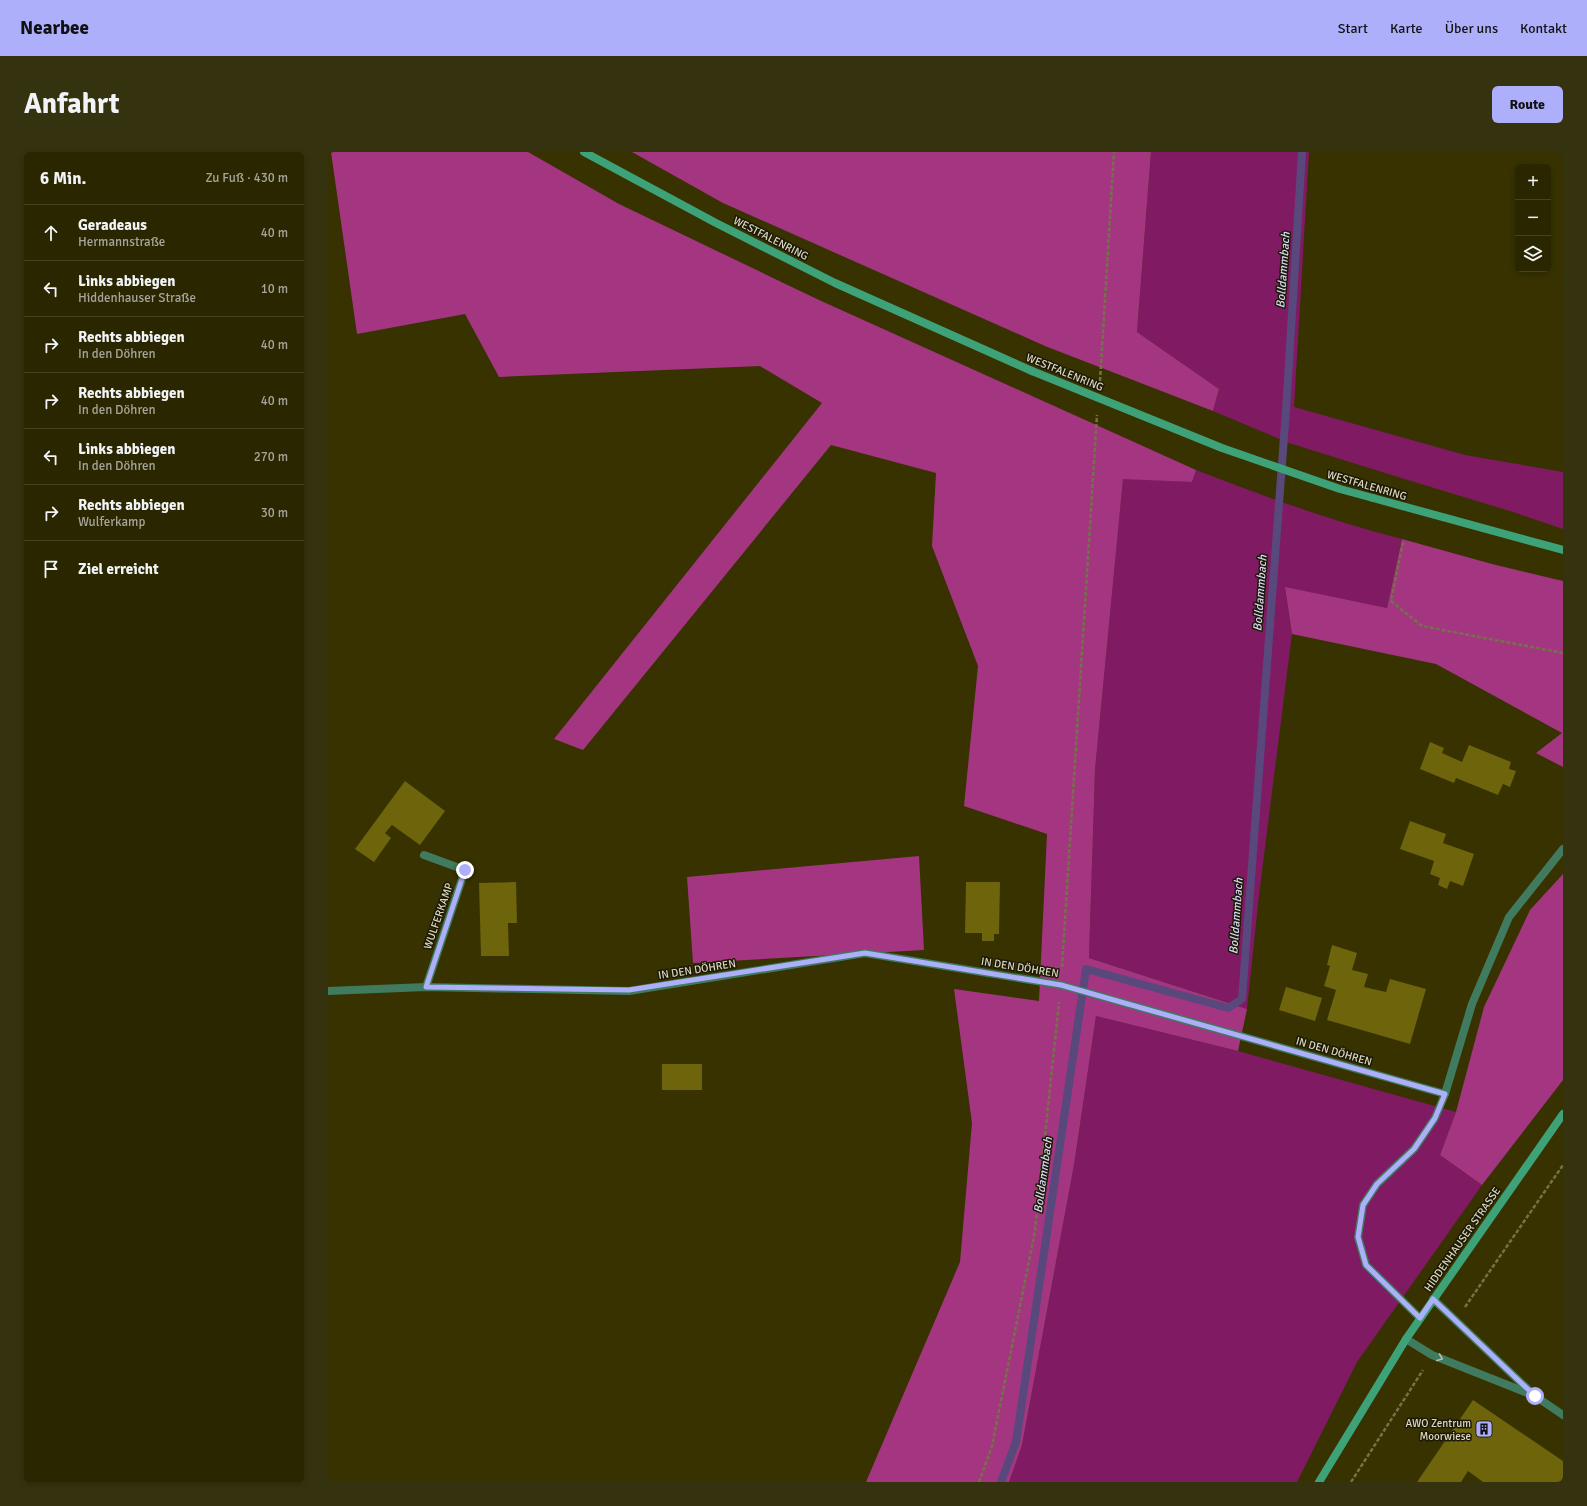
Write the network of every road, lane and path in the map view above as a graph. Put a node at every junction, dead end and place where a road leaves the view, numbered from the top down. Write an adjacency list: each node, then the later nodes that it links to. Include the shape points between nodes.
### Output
1 (584, 152): 6 (main road, WESTFALENRING, bridge, via 835,283 1032,371 1222,448 1333,487)
2 (1114, 152): 3 (path)
3 (1100, 382)
4 (1098, 414): 10 (path)
5 (1403, 542): 7 (path, via 1391,601 1422,626)
6 (1563, 550)
7 (1563, 653)
8 (1563, 849): 13 (street, via 1509,917 1472,1004)
9 (424, 855): 11 (street, WULFERKAMP, via 465,870)
10 (1061, 985): 11 (street, IN DEN DÖHREN, via 865,953 629,990); 13 (street, IN DEN DÖHREN); 20 (path, via 1035,1231 992,1446)
11 (426, 987): 12 (street, IN DEN DÖHREN)
12 (328, 991)
13 (1445, 1094): 16 (street, via 1435,1118 1414,1149 1377,1184 1363,1205 1358,1237 1366,1265)
14 (1563, 1114): 15 (main road, HIDDENHAUSER STRASSE)
15 (1433, 1299): 16 (main road, HIDDENHAUSER STRASSE); 18 (street)
16 (1420, 1318): 17 (main road, HIDDENHAUSER STRASSE)
17 (1406, 1339): 18 (street, one-way to 18, via 1432,1355); 21 (main road, HIDDENHAUSER STRASSE)
18 (1535, 1396): 19 (street)
19 (1563, 1415)
20 (979, 1482)
21 (1319, 1482)

